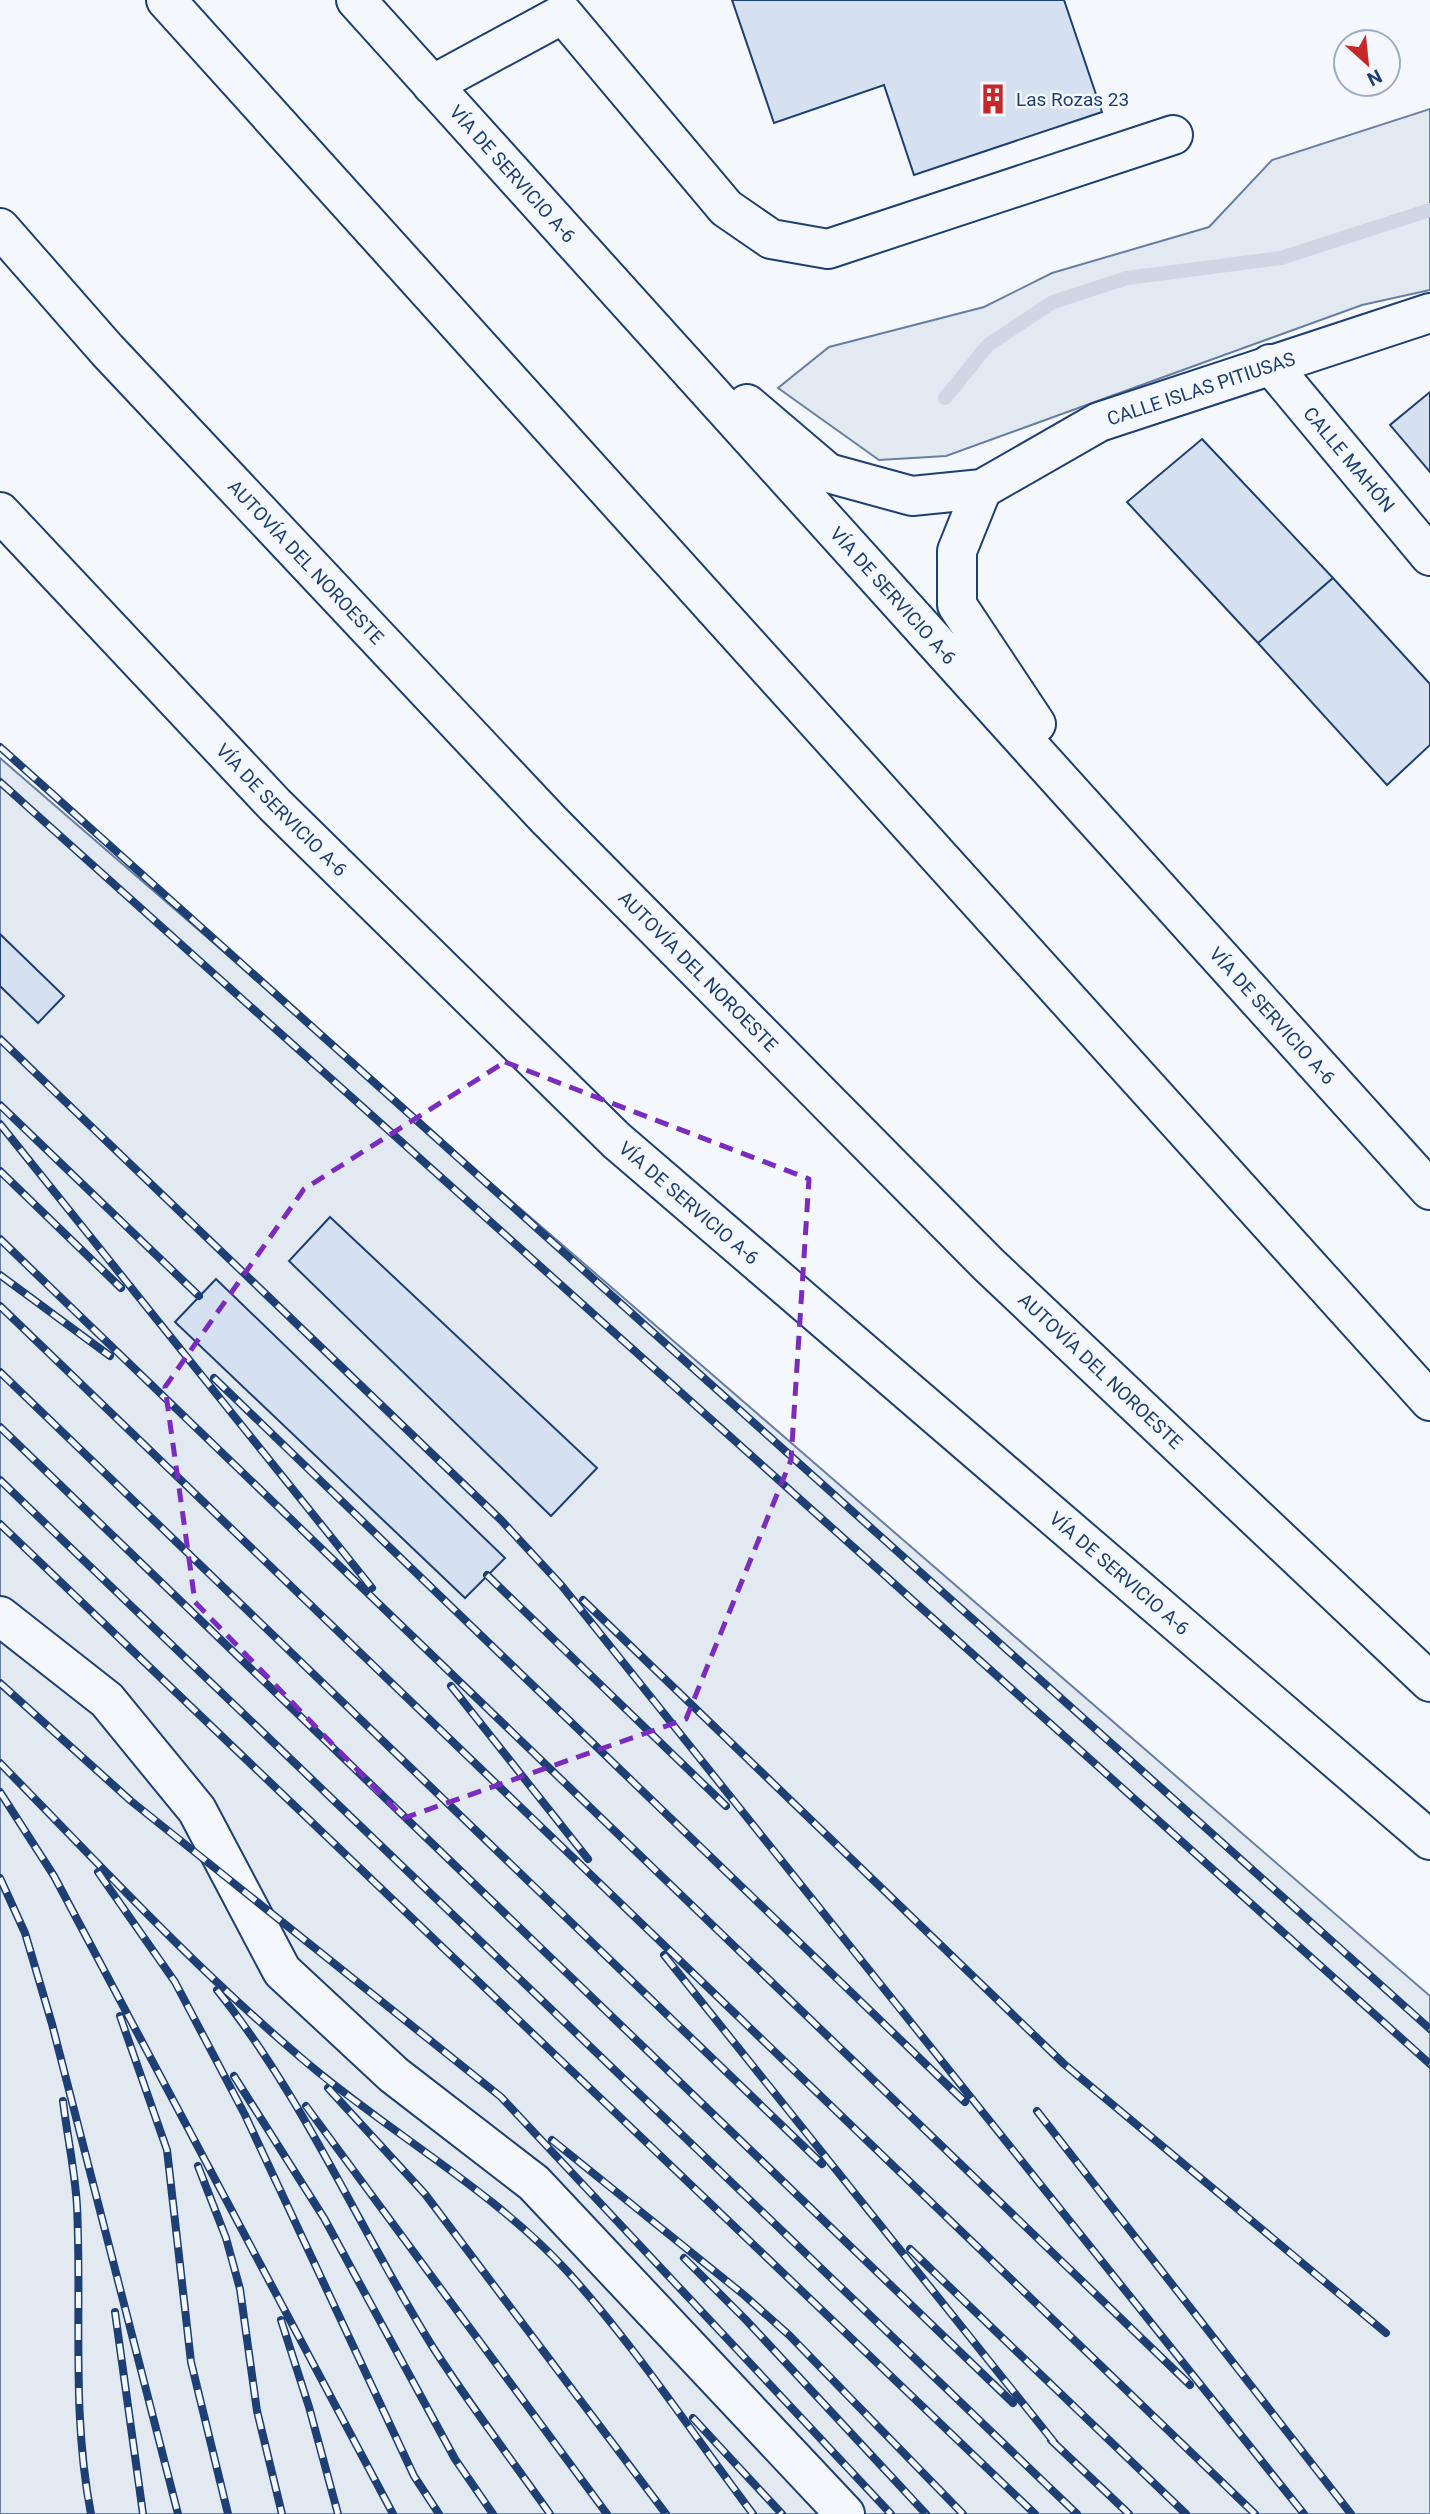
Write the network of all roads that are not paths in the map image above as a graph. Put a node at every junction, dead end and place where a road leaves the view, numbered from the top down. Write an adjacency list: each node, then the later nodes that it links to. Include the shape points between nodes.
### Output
1 (166, 0): 14 (main road)
2 (356, 0): 3 (main road, VÍA DE SERVICIO A-6)
3 (432, 85): 4 (main road, via 563,14 726,208 771,239 828,249); 6 (main road, VÍA DE SERVICIO A-6)
4 (1173, 135)
5 (0, 228): 16 (main road, AUTOVÍA DEL NOROESTE, via 107,350 548,820 989,1265)
6 (634, 311): 9 (main road, CALLE ISLAS PITIUSAS, via 828,472 912,496); 12 (main road, VÍA DE SERVICIO A-6)
7 (1430, 313): 8 (main road, CALLE ISLAS PITIUSAS)
8 (1270, 364): 9 (main road, CALLE ISLAS PITIUSAS, via 1100,422); 11 (main road, CALLE MAHÓN)
9 (982, 489): 12 (main road, via 957,551 957,605)
10 (0, 512): 17 (main road, VÍA DE SERVICIO A-6, via 275,805 616,1140)
11 (1430, 556)
12 (1109, 833): 13 (main road, VÍA DE SERVICIO A-6)
13 (1430, 1190)
14 (1430, 1401)
15 (0, 1616): 18 (main road, via 107,1700 197,1810 282,1970 394,2075 534,2183)
16 (1430, 1682)
17 (1430, 1840)
18 (845, 2514)

